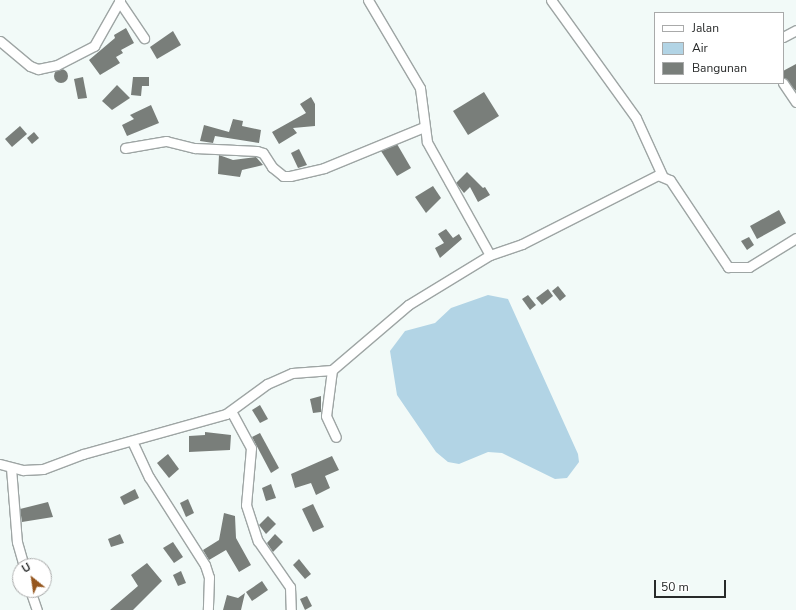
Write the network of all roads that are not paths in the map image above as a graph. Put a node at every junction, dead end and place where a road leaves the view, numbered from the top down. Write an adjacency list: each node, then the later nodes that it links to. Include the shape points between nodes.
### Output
1 (368, 0): 10 (street, via 420,88)
2 (551, 0): 12 (street, via 636,118)
3 (119, 1): 6 (street); 7 (street, via 94,46 57,65 38,69 30,66)
4 (796, 30): 5 (street)
5 (784, 36)
6 (144, 38)
7 (0, 41)
8 (783, 84): 9 (street)
9 (796, 102)
10 (424, 127): 11 (street, via 324,168 290,176 278,172 264,153 257,151 195,148 166,141); 14 (street, via 435,159)
11 (124, 148)
12 (662, 175): 13 (street, via 670,180 728,267 749,267); 14 (street, via 629,188 522,244)
13 (796, 238)
14 (490, 255): 15 (street, via 408,305)
15 (332, 370): 16 (street, via 300,372 282,377); 17 (street, via 326,416)
16 (231, 411): 18 (street); 25 (street, via 251,448 246,505 258,541 290,587)
17 (336, 437)
18 (132, 441): 20 (street, via 44,469); 24 (street, via 149,478 205,565 209,577)
19 (0, 464): 20 (street)
20 (10, 468): 21 (street, via 17,542)
21 (22, 558)
22 (33, 598): 23 (street)
23 (37, 610)
24 (208, 610)
25 (291, 610)

